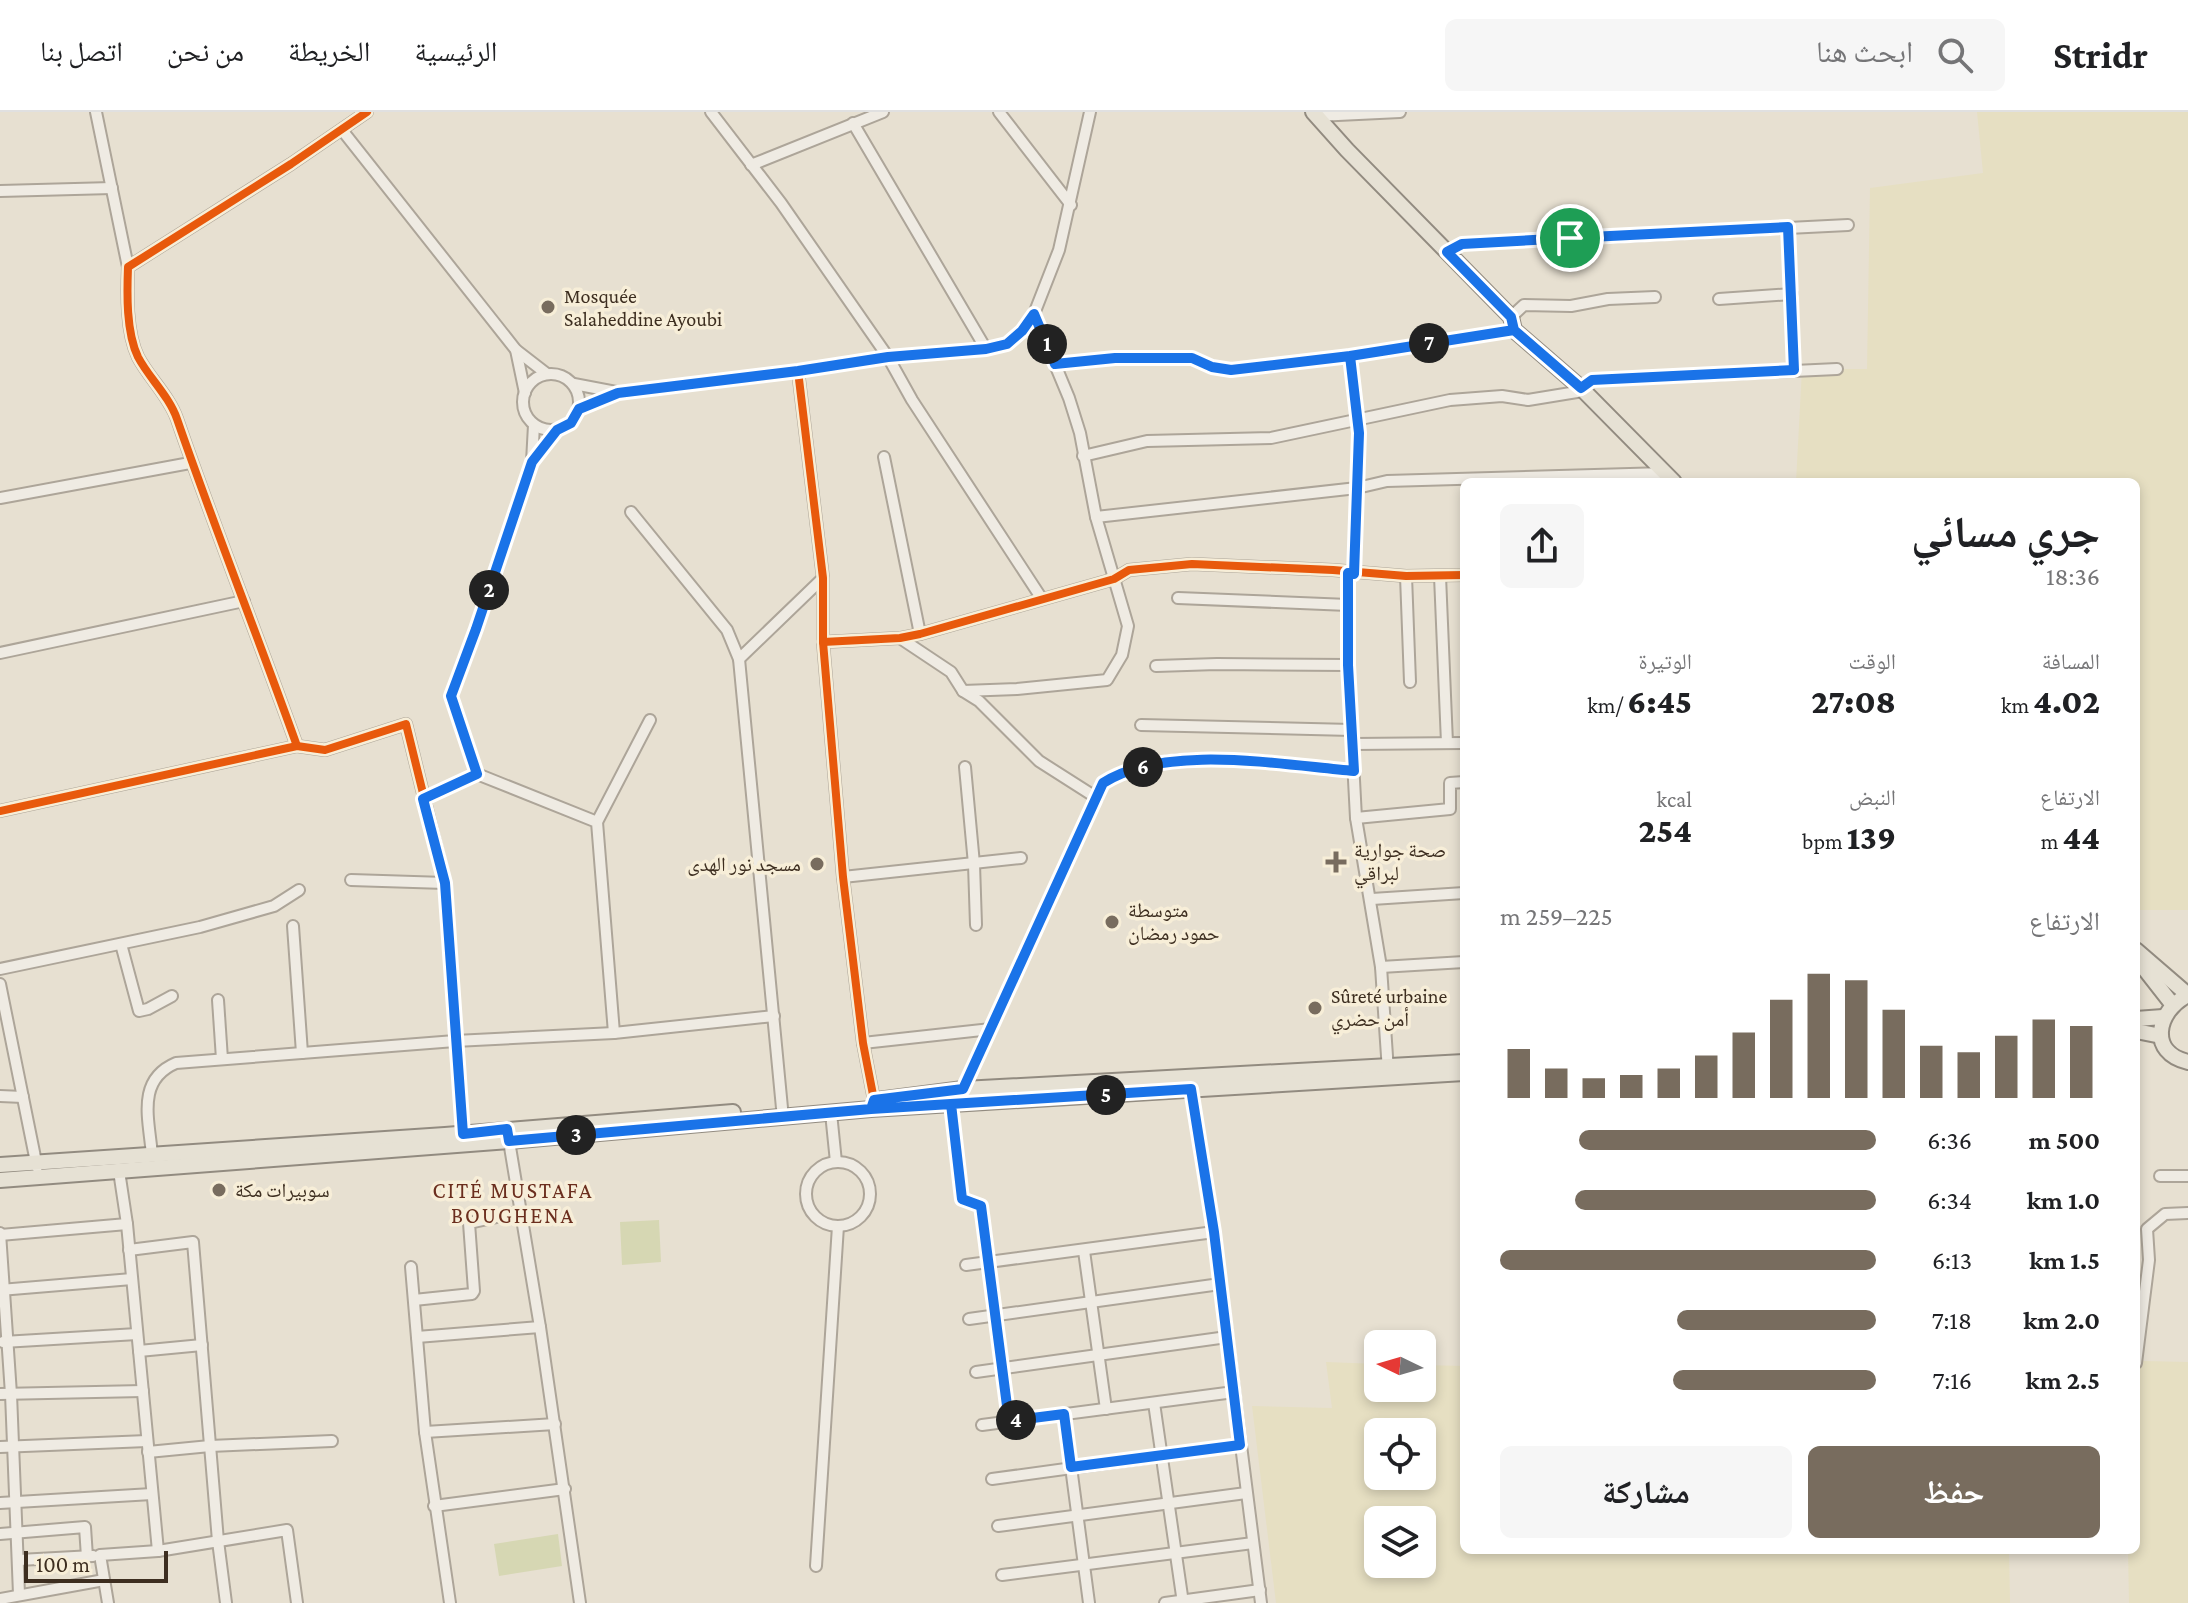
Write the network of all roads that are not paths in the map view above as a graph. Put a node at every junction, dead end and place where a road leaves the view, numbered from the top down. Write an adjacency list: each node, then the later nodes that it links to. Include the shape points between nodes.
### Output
1 (96, 112): 12 (street)
2 (367, 112): 10 (street)
3 (711, 112): 11 (street)
4 (883, 112): 9 (street)
5 (999, 112): 14 (street)
6 (1090, 112): 14 (street)
7 (1400, 112): 8 (street)
8 (1315, 114): 17 (main road)
9 (853, 123): 11 (street); 24 (street)
10 (342, 130): 18 (street); 25 (street)
11 (751, 165): 27 (street)
12 (112, 188): 13 (street); 18 (street)
13 (0, 191)
14 (1071, 205): 22 (street)
15 (1848, 225): 16 (street)
16 (1788, 227): 17 (street, via 1462,244); 19 (street)
17 (1447, 252): 23 (main road)
18 (128, 267): 44 (street, via 128,310 137,355 176,415)
19 (1792, 294): 21 (street); 30 (street)
20 (1655, 297): 23 (street, via 1524,305)
21 (1719, 299)
22 (1034, 314): 24 (street, via 1007,344); 28 (street)
23 (1512, 324): 26 (street); 34 (main road)
24 (986, 349): 27 (street)
25 (516, 350): 32 (street); 35 (street)
26 (1350, 356): 28 (street, via 1231,370 1192,358); 38 (street)
27 (888, 357): 31 (street); 59 (street)
28 (1055, 364): 41 (street)
29 (1837, 369): 30 (street)
30 (1794, 370): 34 (street, via 1592,380)
31 (798, 371): 36 (street); 56 (street)
32 (547, 374): 33 (street); 35 (street)
33 (574, 384): 36 (street); 37 (street)
34 (1582, 389): 38 (street, via 1528,400 1450,400); 45 (main road)
35 (525, 393): 39 (street, via 525,413)
36 (618, 393): 37 (street)
37 (579, 409): 40 (street, via 571,423)
38 (1357, 419): 41 (street, via 1271,438 1147,441); 48 (street)
39 (534, 425): 40 (street); 43 (street)
40 (557, 430): 43 (street)
41 (1083, 456): 51 (street)
42 (884, 457): 62 (street)
43 (532, 462): 80 (street, via 451,696)
44 (190, 463): 49 (street); 60 (street)
45 (1669, 477): 46 (street)
46 (1548, 478)
47 (1460, 479): 48 (street, via 1387,481)
48 (1357, 488): 51 (street); 52 (street)
49 (0, 498)
50 (631, 512): 66 (street, via 727,630)
51 (1096, 517): 57 (street)
52 (1351, 574): 54 (street); 57 (street, via 1192,564 1129,570); 61 (street)
53 (1460, 575): 55 (street)
54 (1406, 576): 55 (street); 69 (street)
55 (1440, 576): 74 (street)
56 (823, 578): 64 (street); 66 (street)
57 (1114, 579): 59 (street); 70 (street, via 1128,626 1122,655 1107,680)
58 (1178, 598): 61 (street)
59 (1042, 599): 62 (street)
60 (244, 601): 65 (street); 77 (street)
61 (1348, 605): 67 (street)
62 (920, 634): 63 (street)
63 (900, 638): 64 (street); 70 (street, via 951,672)
64 (823, 642): 89 (street)
65 (0, 653)
66 (739, 659): 108 (street)
67 (1348, 665): 68 (street); 73 (street)
68 (1156, 666)
69 (1410, 682)
70 (963, 691): 82 (street, via 1039,761)
71 (650, 720): 86 (street)
72 (1141, 725): 73 (street)
73 (1352, 730): 76 (street)
74 (1447, 743): 75 (street); 76 (street)
75 (1460, 743)
76 (1354, 744): 79 (street)
77 (297, 746): 83 (street, via 325,750 406,724); 84 (street)
78 (965, 767): 88 (street)
79 (1354, 771): 82 (street, via 1176,761 1120,772 1103,783); 85 (street)
80 (477, 774): 83 (street); 86 (street)
81 (1460, 782): 85 (street, via 1450,783 1450,809)
82 (1097, 798): 111 (street)
83 (423, 799): 91 (street)
84 (0, 811)
85 (1356, 818): 94 (street)
86 (597, 822): 114 (street)
87 (1021, 858): 88 (street)
88 (974, 864): 89 (street); 95 (street)
89 (843, 877): 117 (street)
90 (351, 880): 91 (street)
91 (445, 883): 116 (street)
92 (299, 890): 97 (street, via 274,906)
93 (1460, 893): 94 (street)
94 (1372, 899): 101 (street)
95 (976, 925)
96 (293, 926): 118 (street)
97 (121, 944): 102 (street); 105 (street, via 139,1011)
98 (2140, 953): 104 (main road)
99 (1460, 962): 101 (street)
100 (2140, 963): 107 (main road)
101 (1381, 967): 122 (street)
102 (0, 969)
103 (0, 984): 112 (street)
104 (2188, 995): 107 (main road)
105 (172, 996)
106 (218, 1000): 119 (street)
107 (2172, 1004): 109 (main road)
108 (774, 1016): 114 (street); 130 (street)
109 (2163, 1017): 110 (main road); 115 (main road)
110 (2140, 1019)
111 (991, 1029): 117 (street); 124 (street)
112 (5, 1030): 127 (street)
113 (2140, 1032): 115 (main road)
114 (614, 1033): 116 (street)
115 (2161, 1036): 120 (main road, via 2172,1055)
116 (455, 1041): 118 (street); 132 (street)
117 (863, 1043): 129 (street)
118 (302, 1053): 119 (street)
119 (222, 1059): 134 (street, via 161,1069 147,1102)
120 (2188, 1062)
121 (1460, 1063): 122 (main road)
122 (1388, 1072): 123 (main road); 124 (main road); 125 (main road)
123 (1460, 1073)
124 (963, 1089): 129 (main road)
125 (1191, 1089): 128 (main road); 146 (street)
126 (0, 1096): 127 (street)
127 (23, 1097): 137 (street)
128 (951, 1104): 129 (main road); 150 (street, via 962,1199 981,1206)
129 (872, 1105): 130 (main road); 131 (main road)
130 (782, 1108): 133 (main road)
131 (831, 1113): 133 (main road); 135 (street)
132 (463, 1134): 133 (main road); 134 (main road)
133 (508, 1135): 138 (main road); 142 (street)
134 (152, 1155): 137 (main road)
135 (836, 1162): 145 (street, via 816,1171 806,1193 813,1214); 145 (street, via 858,1169 869,1188 859,1219)
136 (0, 1165): 137 (main road)
137 (38, 1170): 138 (main road); 141 (main road)
138 (119, 1171): 144 (street)
139 (2160, 1176): 140 (street)
140 (2188, 1176)
141 (0, 1180)
142 (519, 1212): 156 (street, via 469,1223 472,1294); 160 (street)
143 (2188, 1213): 161 (street, via 2165,1214 2147,1229 2149,1260)
144 (127, 1224): 147 (street); 148 (street)
145 (838, 1226): 209 (street)
146 (1214, 1232): 149 (street); 154 (street)
147 (0, 1234): 155 (street)
148 (129, 1250): 153 (street); 166 (street, via 193,1242)
149 (1084, 1251): 150 (street); 157 (street)
150 (989, 1260): 151 (street); 158 (street)
151 (966, 1265)
152 (411, 1267): 156 (street)
153 (132, 1279): 155 (street); 162 (street)
154 (1220, 1284): 157 (street); 164 (street)
155 (2, 1290): 165 (street)
156 (414, 1300): 163 (street)
157 (1090, 1301): 158 (street); 168 (street)
158 (995, 1314): 159 (street); 169 (street)
159 (969, 1319)
160 (540, 1327): 163 (street); 178 (street)
161 (2140, 1331)
162 (137, 1334): 165 (street); 167 (street)
163 (417, 1337): 180 (street)
164 (1227, 1337): 168 (street); 172 (street)
165 (3, 1342): 173 (street)
166 (202, 1345): 167 (street); 184 (street)
167 (139, 1351): 171 (street)
168 (1099, 1355): 169 (street); 175 (street)
169 (1002, 1368): 170 (street); 177 (street)
170 (976, 1372)
171 (143, 1391): 173 (street); 186 (street)
172 (1234, 1392): 174 (street); 182 (street)
173 (5, 1394): 183 (street)
174 (1154, 1403): 175 (street); 187 (street)
175 (1106, 1409): 176 (street)
176 (1064, 1414): 177 (street); 188 (street)
177 (1009, 1421): 179 (street)
178 (555, 1424): 180 (street); 190 (street)
179 (982, 1425)
180 (425, 1432): 196 (street)
181 (332, 1441): 184 (street)
182 (1240, 1445): 187 (street); 191 (street)
183 (13, 1446): 185 (street); 186 (street); 194 (street)
184 (210, 1446): 186 (street); 201 (street)
185 (0, 1447)
186 (148, 1447): 192 (street)
187 (1162, 1455): 188 (street); 195 (street)
188 (1071, 1467): 189 (street); 197 (street)
189 (992, 1479)
190 (565, 1489): 196 (street); 222 (street)
191 (1246, 1493): 195 (street); 202 (street)
192 (152, 1494): 194 (street); 203 (street)
193 (0, 1503): 194 (street)
194 (16, 1503): 199 (street)
195 (1169, 1504): 197 (street); 204 (street)
196 (434, 1506): 221 (street)
197 (1079, 1517): 198 (street); 208 (street)
198 (998, 1526)
199 (18, 1533): 200 (street); 206 (street, via 85,1527); 207 (street)
200 (0, 1534)
201 (218, 1541): 203 (street); 219 (street); 220 (street, via 287,1530)
202 (1253, 1543): 204 (street); 213 (street)
203 (158, 1551): 205 (street)
204 (1177, 1552): 208 (street); 216 (street)
205 (100, 1555): 206 (street); 211 (street)
206 (87, 1557): 207 (street)
207 (19, 1560): 214 (street)
208 (1085, 1565): 210 (street); 223 (street)
209 (816, 1566)
210 (1002, 1575)
211 (104, 1580): 212 (street); 218 (street)
212 (52, 1590): 214 (street); 217 (street)
213 (1260, 1590): 216 (street); 225 (street)
214 (19, 1594): 215 (street)
215 (0, 1602)
216 (1183, 1602): 224 (street)
217 (55, 1603)
218 (108, 1603)
219 (226, 1603)
220 (297, 1603)
221 (450, 1603)
222 (580, 1603)
223 (1089, 1603)
224 (1165, 1603)
225 (1261, 1603)

